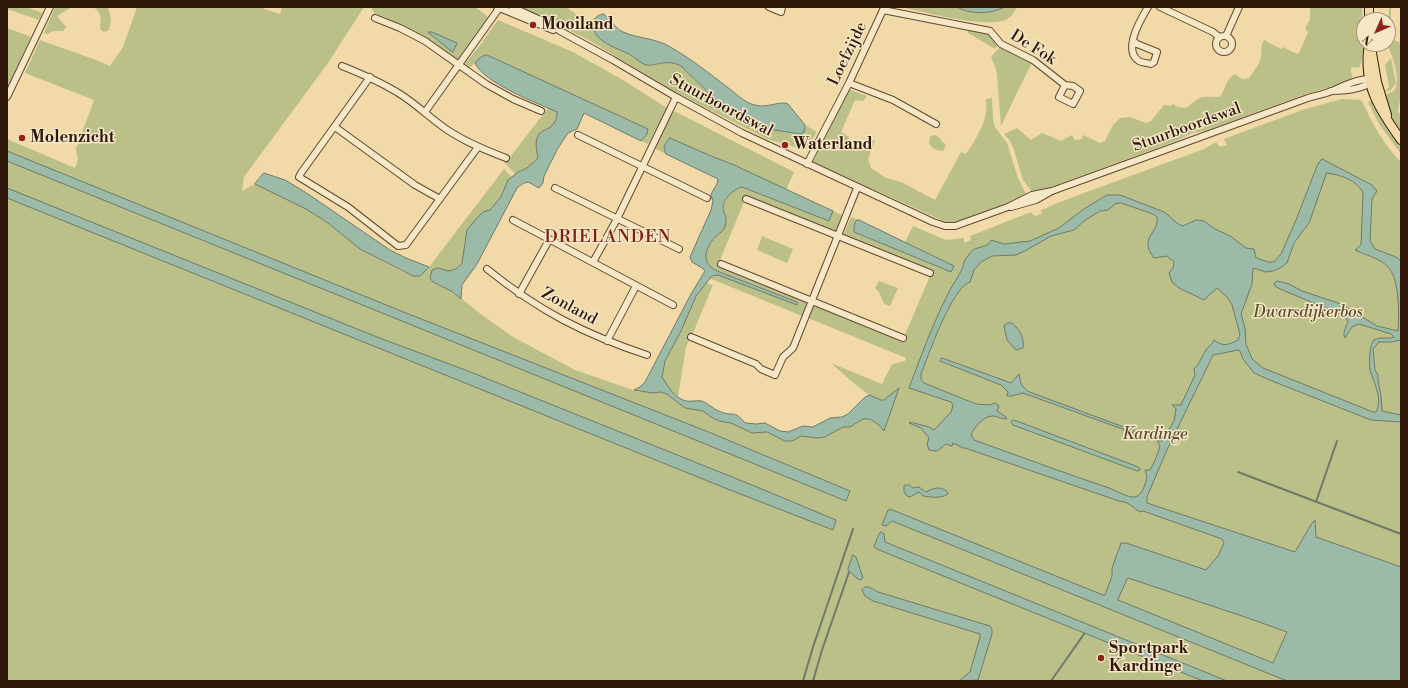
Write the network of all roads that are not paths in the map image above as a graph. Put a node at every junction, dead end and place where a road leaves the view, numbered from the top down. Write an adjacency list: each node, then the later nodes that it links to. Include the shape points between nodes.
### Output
1 (50, 7): 23 (street)
2 (499, 7): 11 (street, Stuurboordswal); 17 (street)
3 (512, 7): 11 (street, Stuurboordswal)
4 (769, 7): 5 (street, via 781,12)
5 (782, 7)
6 (1148, 7): 15 (street, via 1133,36)
7 (1160, 7): 14 (street)
8 (1239, 7): 13 (street)
9 (882, 9): 12 (street, Loefzijde); 21 (street, Loefzijde)
10 (375, 18): 17 (street, via 425,41)
11 (560, 31): 24 (street, Stuurboordswal)
12 (990, 31): 22 (street, De Fok, via 1001,44 1033,60)
13 (1226, 36): 14 (street); 14 (street, via 1232,44 1230,49 1225,51 1217,47)
14 (1219, 37)
15 (1133, 41)
16 (1370, 52): 20 (main road)
17 (459, 65): 25 (street, via 500,92); 26 (street)
18 (342, 66): 19 (street)
19 (370, 77): 26 (street); 28 (street)
20 (1371, 81): 30 (main road, via 1376,101); 36 (street, Stuurboordswal, via 1301,101 1052,191 1032,195 1008,207 960,224 945,226 933,222)
21 (849, 83): 27 (street, via 893,100); 33 (street, Loefzijde)
22 (1065, 85)
23 (7, 97)
24 (676, 97): 33 (street, Stuurboordswal, via 749,137); 34 (street)
25 (541, 111)
26 (425, 112): 31 (street, via 446,129)
27 (936, 124)
28 (335, 127): 38 (street, via 415,185); 38 (street, via 299,177 348,207 398,246 406,245)
29 (578, 135): 34 (street)
30 (1401, 140)
31 (478, 147): 32 (street); 38 (street)
32 (506, 158)
33 (807, 164): 36 (street, Stuurboordswal)
34 (642, 166): 37 (street); 40 (street)
35 (555, 188): 40 (street)
36 (858, 188): 42 (street)
37 (707, 198)
38 (440, 199)
39 (746, 199): 42 (street)
40 (617, 219): 44 (street); 45 (street)
41 (513, 220): 43 (street)
42 (838, 236): 48 (street); 51 (street)
43 (549, 240): 45 (street); 50 (street, Zonland)
44 (679, 249)
45 (593, 262): 49 (street)
46 (721, 264): 51 (street)
47 (488, 269): 50 (street, Zonland)
48 (930, 273)
49 (636, 286): 52 (street); 55 (street, Zonland)
50 (519, 294): 55 (street, Zonland, via 562,320)
51 (812, 301): 53 (street, via 792,348 783,357 775,375 760,369 756,364); 54 (street)
52 (673, 305)
53 (691, 337)
54 (903, 338)
55 (607, 341): 56 (street, Zonland)
56 (647, 355)

